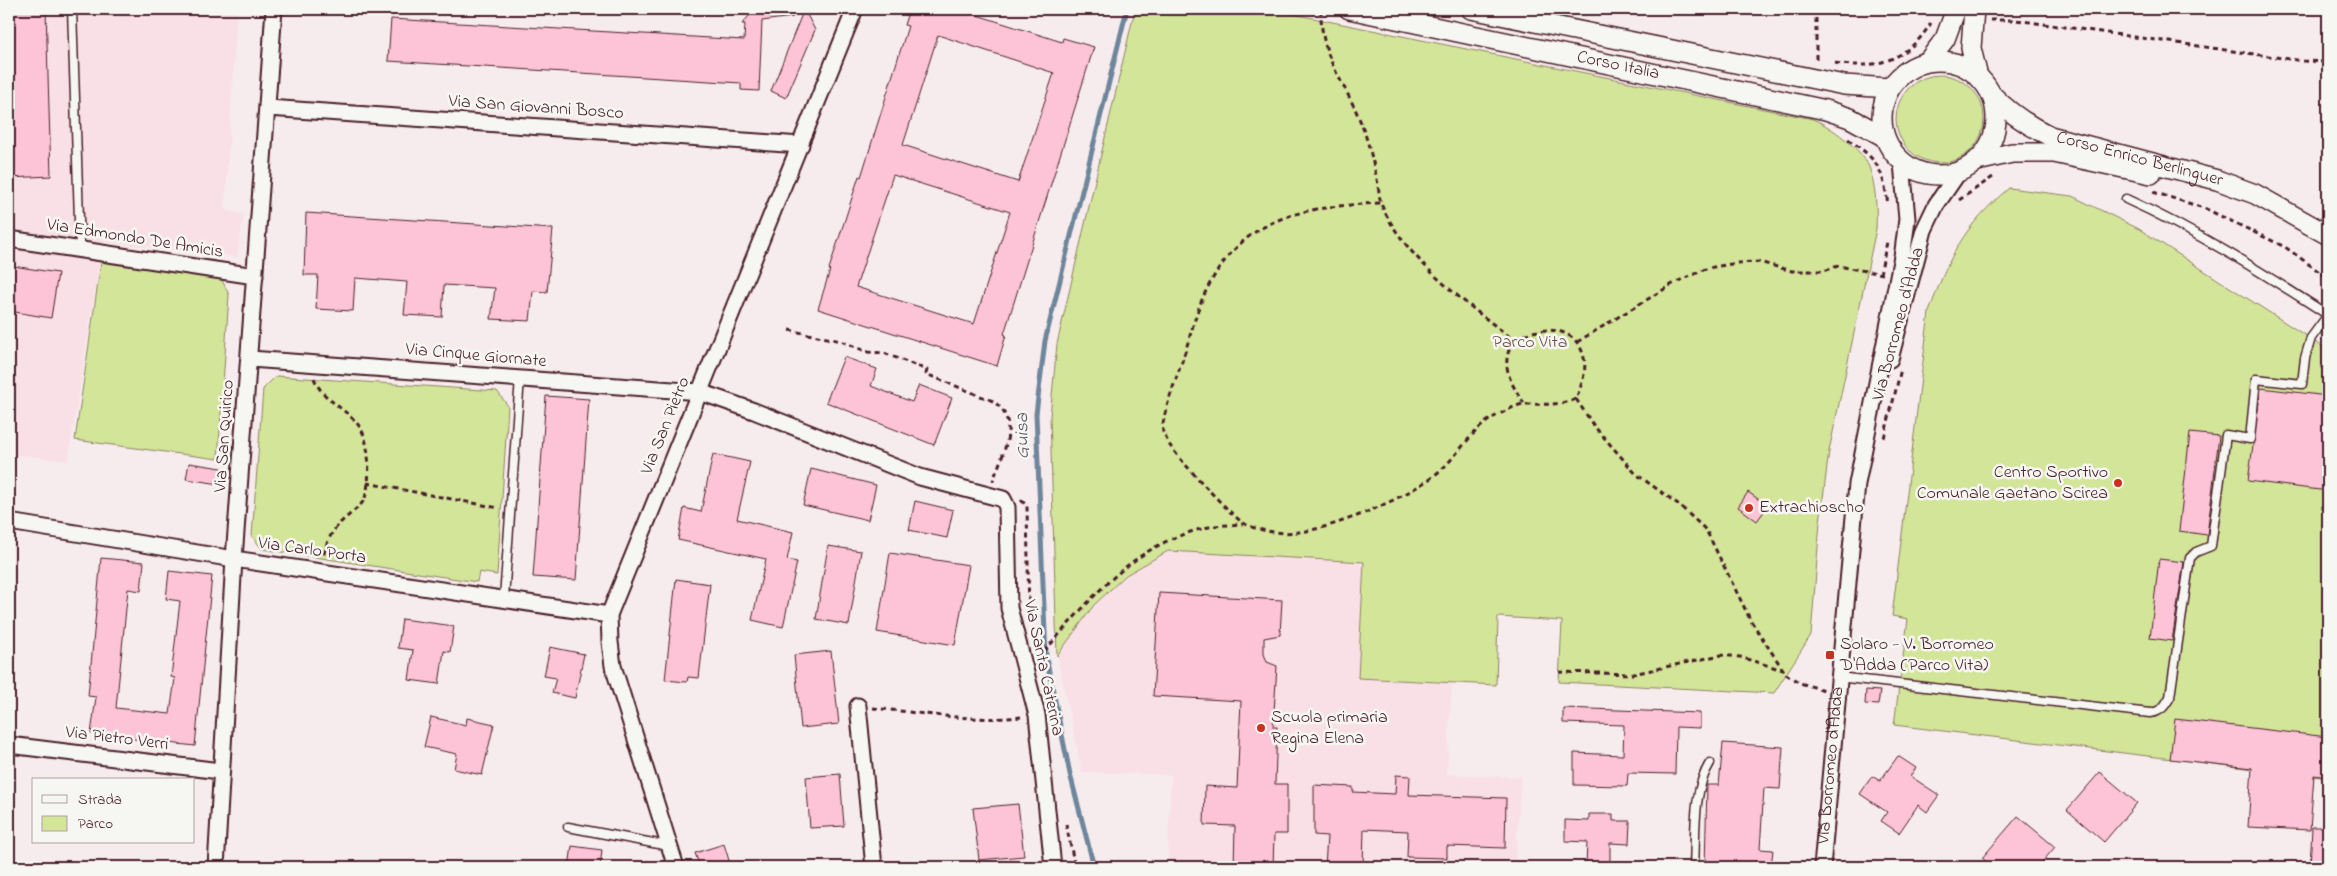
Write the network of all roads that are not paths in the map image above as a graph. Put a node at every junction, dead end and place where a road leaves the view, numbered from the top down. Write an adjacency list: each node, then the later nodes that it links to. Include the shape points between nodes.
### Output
1 (72, 9): 22 (lane)
2 (274, 9): 12 (street, Via San Quirico)
3 (855, 9): 14 (street, Via San Pietro)
4 (1350, 9): 13 (street, Corso Italia, via 1826,110 1850,118)
5 (1471, 9): 10 (street, Corso Italia, via 1820,70 1853,86)
6 (1956, 9): 8 (street, via 1945,39)
7 (1973, 16): 9 (street, via 1970,48)
8 (1928, 62): 9 (street, via 1957,64); 10 (street, via 1913,66)
9 (1977, 73): 11 (street)
10 (1890, 88): 13 (street, via 1881,116)
11 (1992, 95): 15 (street, via 1996,131); 19 (street, Corso Enrico Berlinguer, via 2027,125 2050,136 2217,180 2255,194)
12 (268, 108): 14 (street, Via San Giovanni Bosco); 23 (street, Via San Quirico)
13 (1883, 136): 16 (street)
14 (801, 145): 27 (street, Via San Pietro)
15 (1978, 161): 17 (street); 19 (street, Corso Enrico Berlinguer, via 2012,153 2054,153 2206,186)
16 (1902, 163): 17 (street, via 1931,175); 28 (street, Via Borromeo d'Adda, via 1907,218 1903,251)
17 (1958, 173): 28 (street, Via Borromeo d'Adda, via 1936,205 1924,230)
18 (2126, 199): 24 (lane, via 2203,238)
19 (2293, 214): 20 (street, Corso Enrico Berlinguer)
20 (2328, 235)
21 (9, 238): 22 (street, Via Edmondo De Amicis)
22 (80, 249): 23 (street, Via Edmondo De Amicis)
23 (255, 276): 25 (street, Via San Quirico)
24 (2328, 315): 33 (lane, via 2311,338 2302,384 2256,379 2250,438 2226,435 2211,546 2190,558 2170,696 2164,707 2150,713)
25 (250, 359): 26 (street, Via Cinque Giornate); 30 (street, Via San Quirico)
26 (520, 378): 27 (street, Via Cinque Giornate); 31 (lane)
27 (700, 392): 32 (street, Via San Pietro); 43 (street, Via Santa Caterina, via 920,478 1003,498 1007,506 1009,608 1037,715)
28 (1857, 484): 33 (street, Via Borromeo d'Adda)
29 (9, 522): 30 (street, Via Carlo Porta)
30 (234, 559): 31 (street, Via Carlo Porta); 37 (street, Via San Quirico)
31 (504, 598): 32 (street, Via Carlo Porta)
32 (609, 615): 39 (street, Via San Pietro, via 613,666)
33 (1838, 685): 45 (street, Via Borromeo d'Adda)
34 (858, 706): 42 (street)
35 (9, 745): 37 (street, Via Pietro Verri)
36 (1710, 763): 44 (lane, via 1702,775 1698,797)
37 (220, 771): 40 (street, Via San Quirico)
38 (568, 827): 39 (lane)
39 (669, 846): 41 (street, Via San Pietro)
40 (216, 867)
41 (676, 867)
42 (874, 867)
43 (1053, 867)
44 (1694, 867)
45 (1822, 867)

